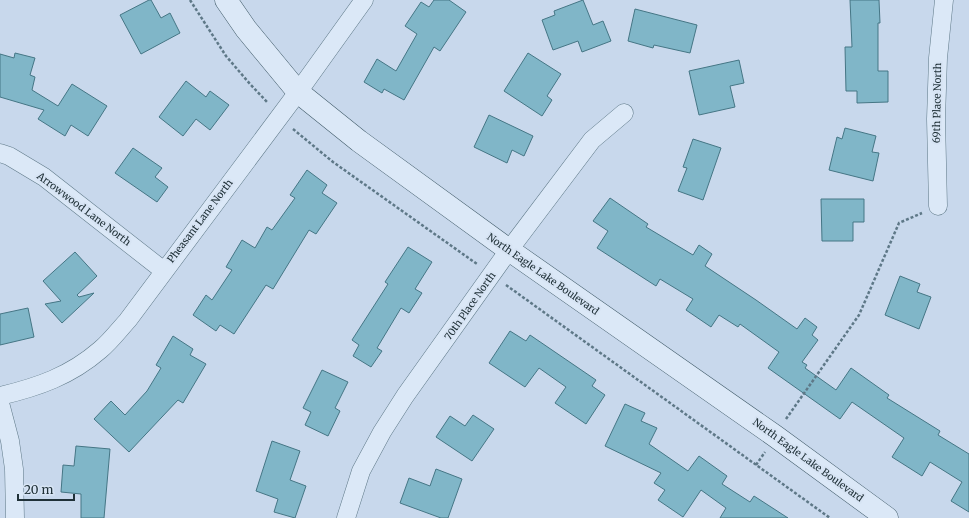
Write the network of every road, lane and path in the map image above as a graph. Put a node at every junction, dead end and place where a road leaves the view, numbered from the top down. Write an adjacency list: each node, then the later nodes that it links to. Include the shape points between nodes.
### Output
1 (190, 0): 7 (path, via 226,56 268,102)
2 (226, 0): 5 (street, North Eagle Lake Boulevard, via 246,30)
3 (364, 0): 5 (street, Pheasant Lane North)
4 (944, 0): 9 (street, 69th Place North, via 936,111)
5 (298, 92): 7 (street, Pheasant Lane North); 10 (street, North Eagle Lake Boulevard, via 359,142)
6 (624, 114): 10 (street, 70th Place North, via 592,140)
7 (278, 117): 11 (street, Pheasant Lane North); 12 (path, via 333,162)
8 (0, 154): 11 (street, Arrowwood Lane North, via 9,156 44,177)
9 (938, 206): 15 (path, via 899,223 859,315)
10 (509, 250): 12 (street, 70th Place North); 15 (street, North Eagle Lake Boulevard)
11 (164, 271): 13 (street, Pheasant Lane North, via 128,320 101,350 66,374 29,390)
12 (492, 275): 16 (path); 18 (street, 70th Place North, via 382,432 361,471)
13 (0, 396)
14 (0, 403): 17 (street, via 14,469)
15 (775, 436): 16 (path); 20 (street, North Eagle Lake Boulevard)
16 (756, 465): 19 (path)
17 (15, 518)
18 (346, 518)
19 (830, 518)
20 (887, 518)

